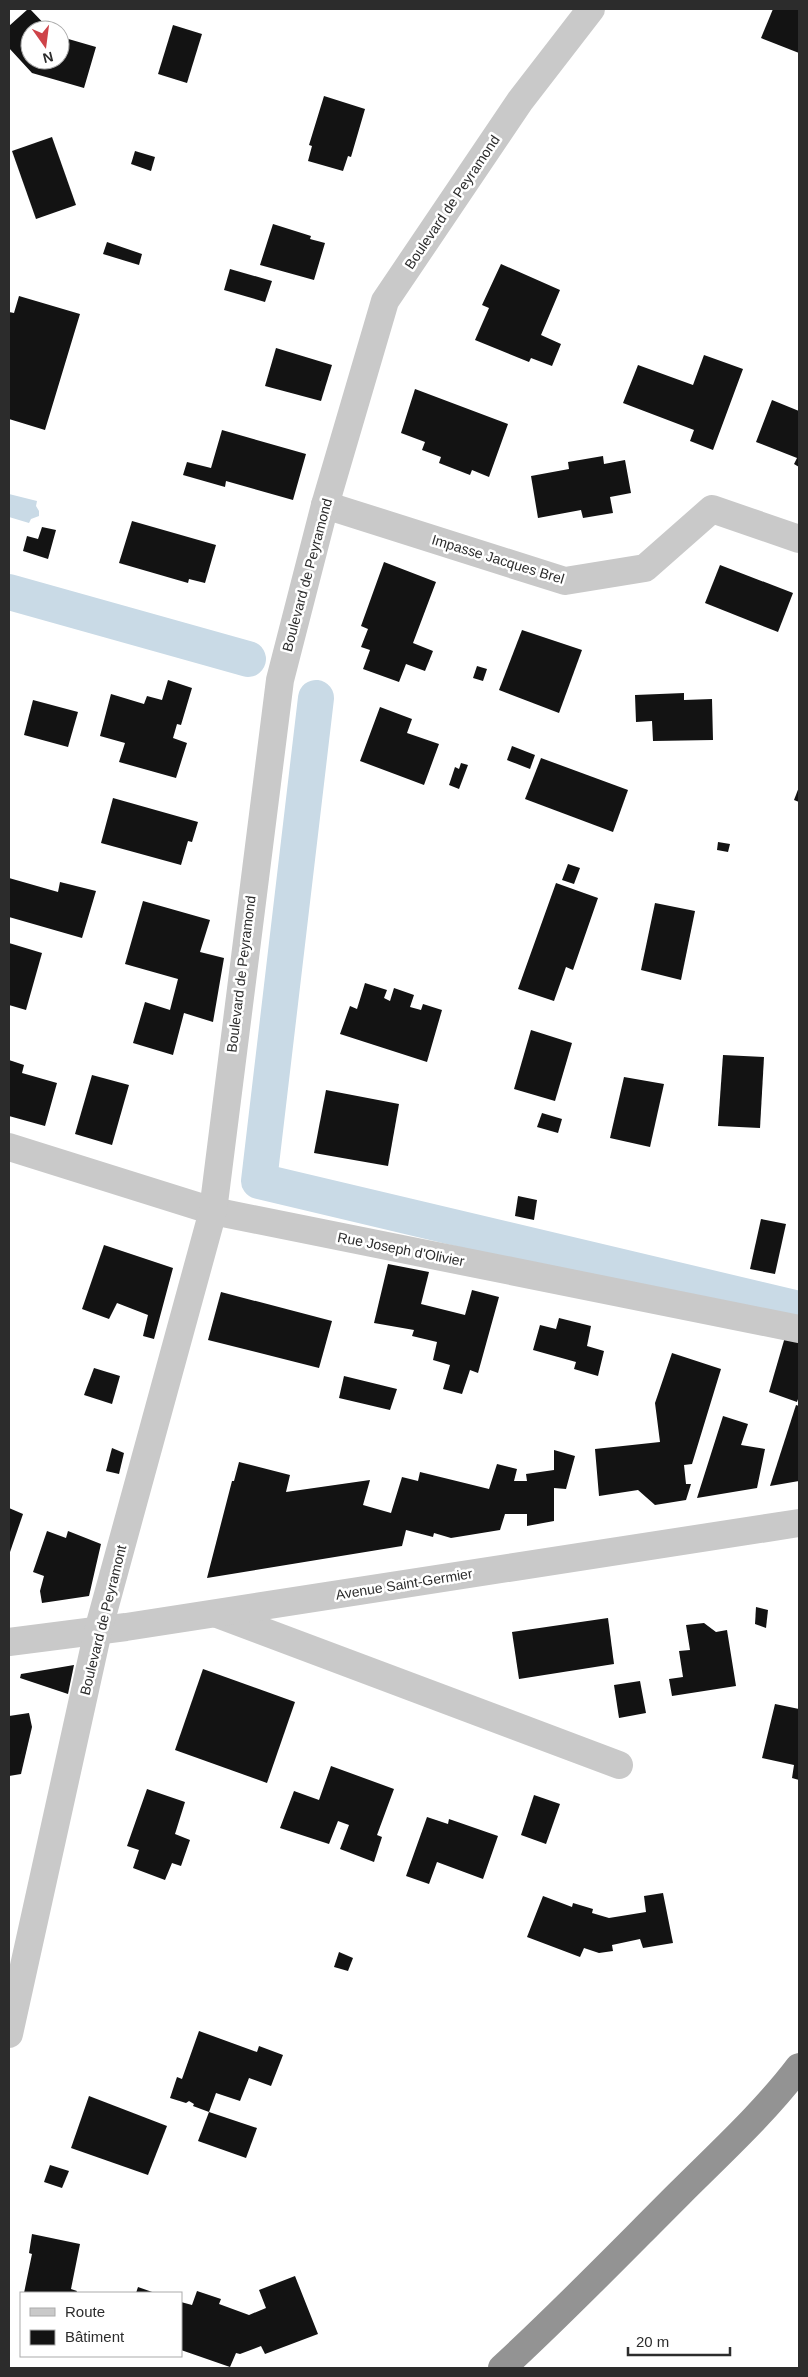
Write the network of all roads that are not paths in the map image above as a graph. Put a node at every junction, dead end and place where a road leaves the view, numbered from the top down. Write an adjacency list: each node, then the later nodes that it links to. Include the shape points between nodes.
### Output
1 (591, 9): 2 (street, Boulevard de Peyramond, via 520,100 385,301)
2 (325, 504): 3 (street, Impasse Jacques Brel, via 565,582 645,568 712,509); 5 (street, Boulevard de Peyramond, via 280,680)
3 (799, 539)
4 (9, 1146): 5 (street, Rue Joseph d'Olivier)
5 (213, 1211): 6 (street, Rue Joseph d'Olivier); 9 (street, Boulevard de Peyramont)
6 (799, 1330)
7 (799, 1523): 8 (street, Avenue Saint-Germier)
8 (216, 1614): 9 (street, Avenue Saint-Germier); 11 (street)
9 (98, 1631): 10 (street, Avenue Saint-Germier); 12 (street, Boulevard de Peyramont)
10 (9, 1642)
11 (619, 1765)
12 (9, 2034)
13 (799, 2067): 14 (highway, via 783,2089 696,2178)
14 (502, 2368)

